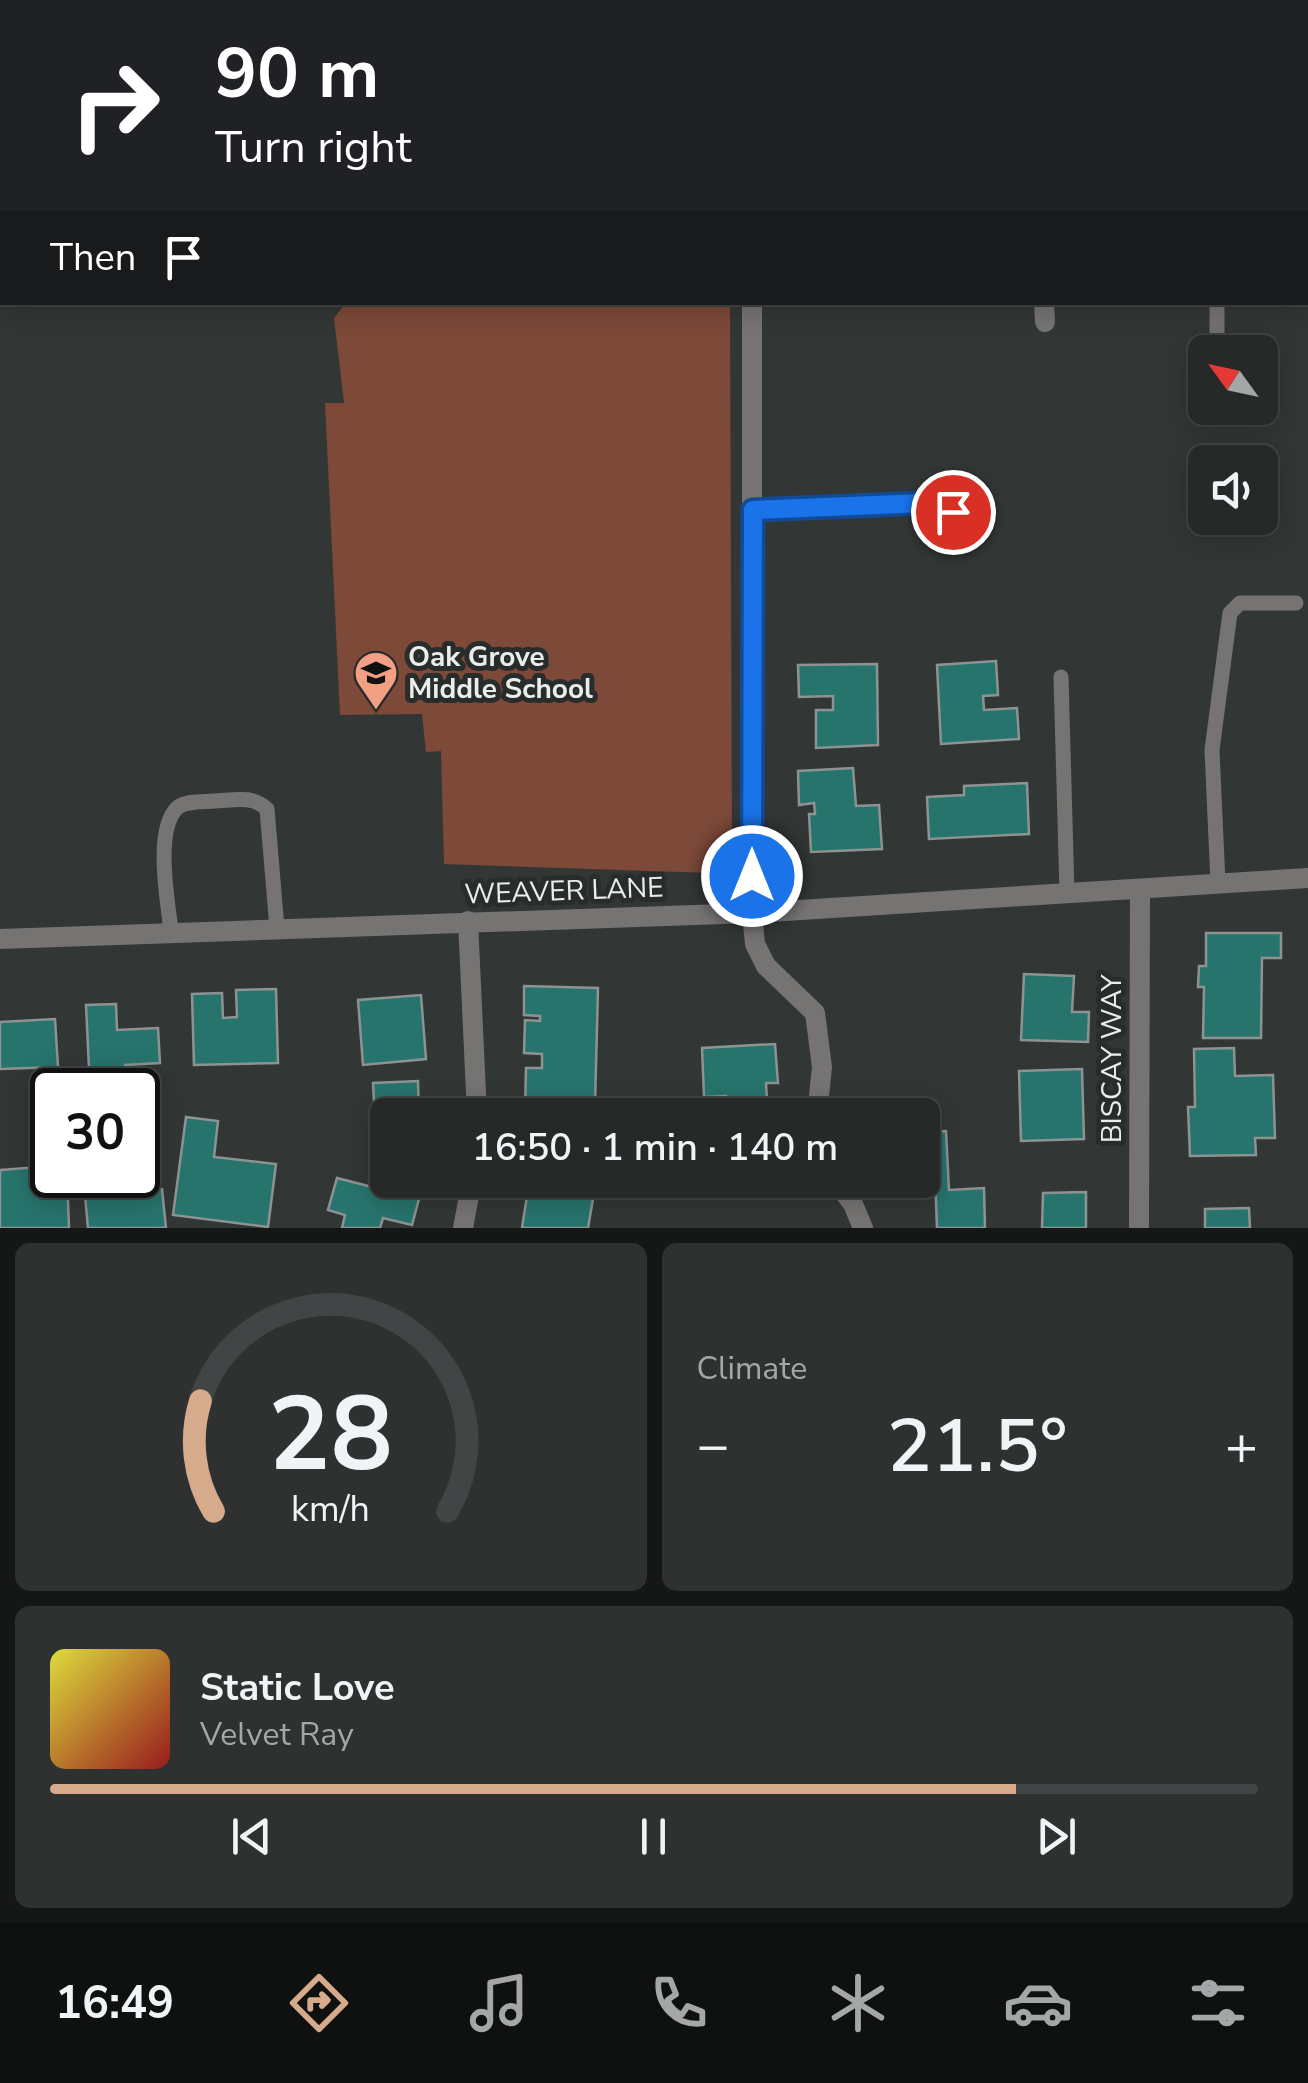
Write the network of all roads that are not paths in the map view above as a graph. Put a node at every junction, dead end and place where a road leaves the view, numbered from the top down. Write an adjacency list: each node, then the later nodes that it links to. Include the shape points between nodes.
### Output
1 (752, 305): 4 (street)
2 (1216, 305): 3 (lane)
3 (1217, 335)
4 (753, 510): 5 (lane, via 924,503); 12 (street)
5 (983, 522)
6 (1296, 603): 9 (lane, via 1240,604 1230,614 1212,750)
7 (1062, 677): 11 (lane)
8 (1308, 878): 9 (street, WEAVER LANE)
9 (1218, 884): 10 (street, WEAVER LANE)
10 (1140, 889): 11 (street, WEAVER LANE); 23 (street, BISCAY WAY)
11 (1068, 893): 12 (street, WEAVER LANE)
12 (752, 913): 13 (street, WEAVER LANE); 18 (street, via 766,966 815,1012)
13 (468, 920): 14 (street, WEAVER LANE); 17 (street)
14 (277, 928): 15 (street, WEAVER LANE); 15 (lane, via 267,808 249,799 192,802 174,813 165,852)
15 (171, 932): 16 (street, WEAVER LANE)
16 (0, 938)
17 (476, 1098)
18 (819, 1098)
19 (469, 1198): 21 (street)
20 (850, 1198): 22 (street)
21 (463, 1228)
22 (863, 1228)
23 (1140, 1228)

